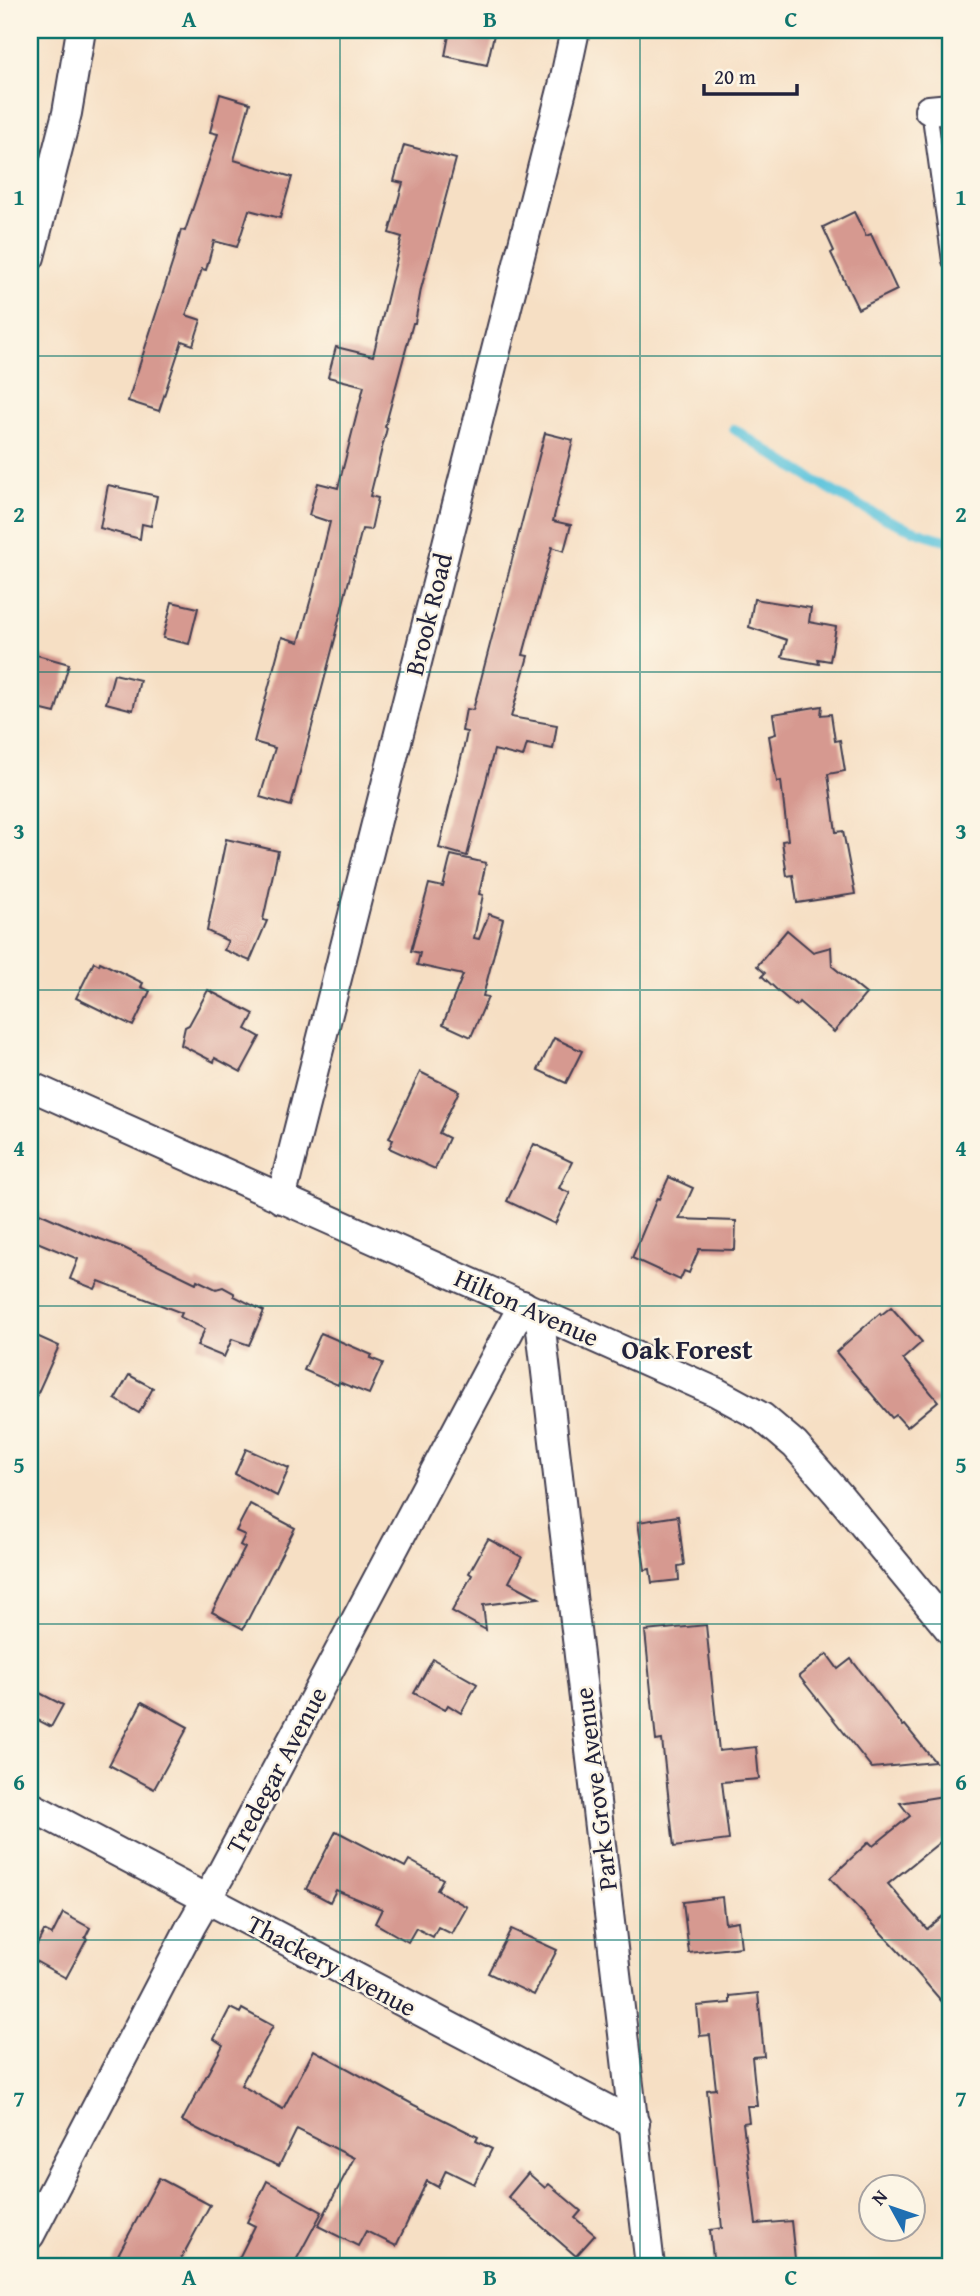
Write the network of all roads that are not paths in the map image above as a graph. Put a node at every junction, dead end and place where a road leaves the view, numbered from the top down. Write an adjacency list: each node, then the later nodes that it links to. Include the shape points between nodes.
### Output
1 (81, 30): 4 (street, via 66,113)
2 (575, 30): 7 (street, Brook Road)
3 (940, 109): 5 (lane)
4 (30, 257)
5 (950, 261)
6 (30, 1086): 7 (street, Hilton Avenue)
7 (281, 1199): 8 (street, Hilton Avenue)
8 (531, 1309): 9 (street, Hilton Avenue, via 762,1417 795,1445); 11 (street, Tredegar Avenue); 12 (street, Park Grove Avenue)
9 (950, 1630)
10 (30, 1806): 11 (street, Thackery Avenue)
11 (208, 1899): 12 (street, Thackery Avenue); 13 (street, Tredegar Avenue)
12 (635, 2124): 14 (street, Park Grove Avenue)
13 (30, 2235)
14 (650, 2266)

